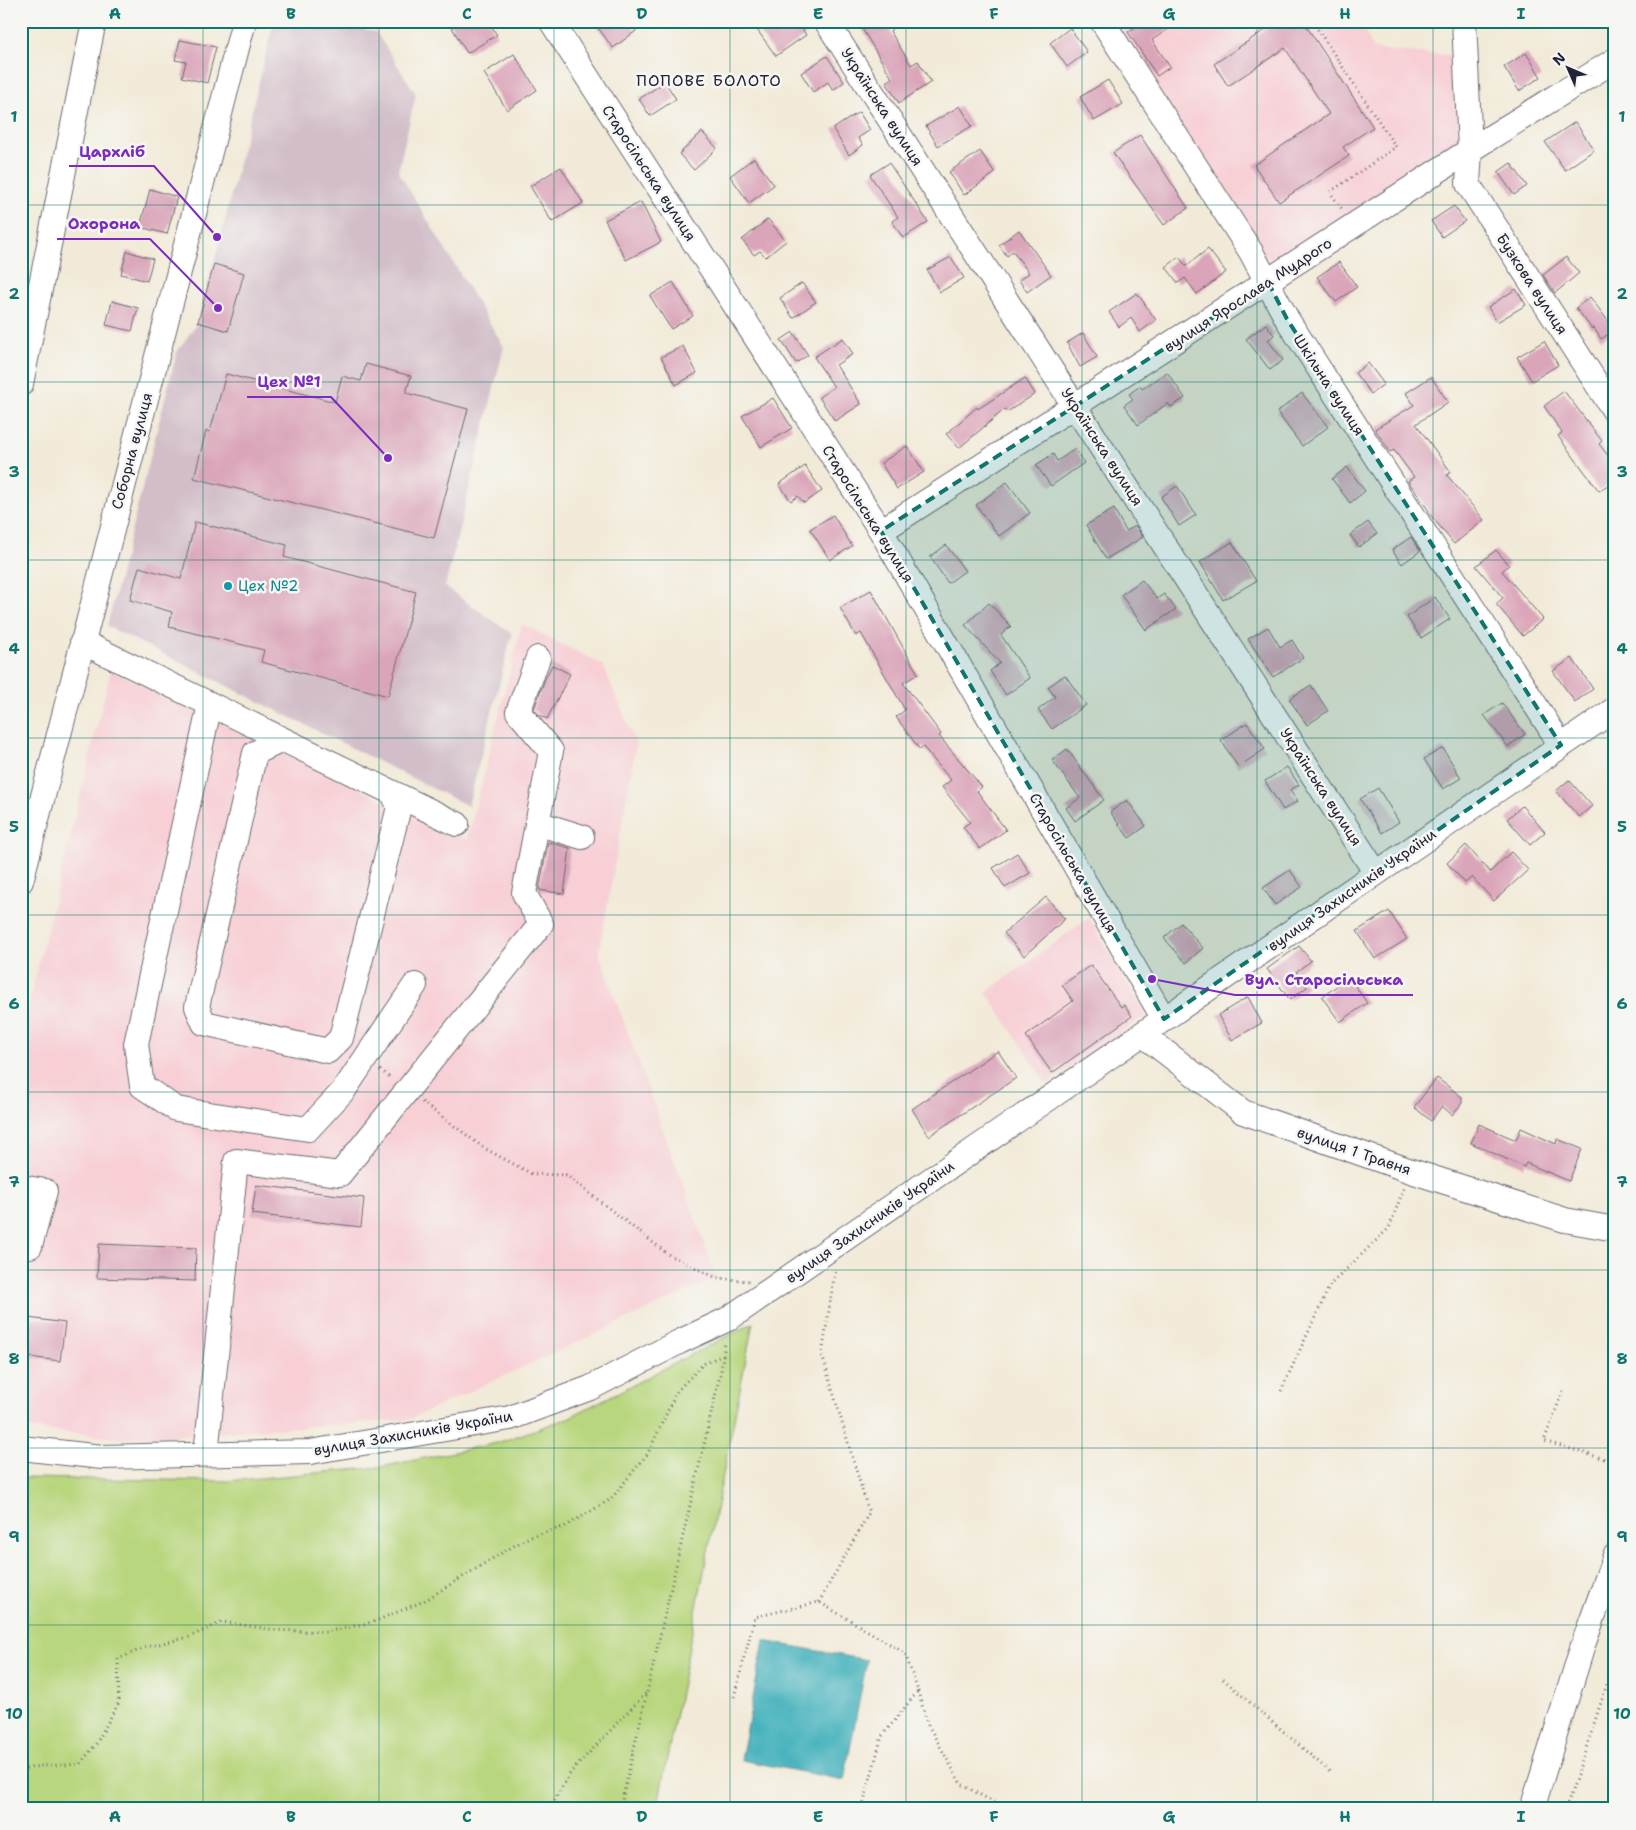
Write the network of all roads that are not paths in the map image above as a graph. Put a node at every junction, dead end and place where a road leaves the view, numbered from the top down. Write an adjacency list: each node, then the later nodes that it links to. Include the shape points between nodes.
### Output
1 (94, 21): 10 (street)
2 (244, 21): 14 (street, Соборна вулиця)
3 (826, 21): 11 (street, Українська вулиця)
4 (1102, 21): 9 (street, Шкільна вулиця)
5 (1464, 21): 8 (street, Бузкова вулиця)
6 (556, 23): 13 (street, Старосільська вулиця)
7 (1615, 60): 8 (street, вулиця Ярослава Мудрого)
8 (1470, 150): 9 (street, вулиця Ярослава Мудрого); 12 (street, Бузкова вулиця, via 1468,184)
9 (1268, 282): 11 (street, вулиця Ярослава Мудрого); 19 (street, Шкільна вулиця, via 1286,319)
10 (21, 384)
11 (1076, 406): 13 (street, вулиця Ярослава Мудрого); 25 (street, Українська вулиця)
12 (1615, 412)
13 (881, 531): 28 (street, Старосільська вулиця)
14 (82, 642): 16 (street); 24 (street, Соборна вулиця)
15 (538, 658): 21 (street, via 518,712 551,752)
16 (210, 704): 18 (street); 27 (street, via 136,1044 142,1086 176,1109 308,1129 344,1090)
17 (1615, 708): 19 (street, вулиця Захисників України)
18 (282, 740): 20 (street); 20 (street, via 255,753 197,1007 204,1023 328,1051 341,1038 399,807)
19 (1562, 745): 25 (street, вулиця Захисників України)
20 (392, 793): 22 (street)
21 (537, 823): 23 (street); 34 (street, via 524,893 541,924 340,1174 236,1161)
22 (457, 824)
23 (582, 837)
24 (27, 838): 26 (street, Соборна вулиця)
25 (1376, 873): 28 (street, вулиця Захисників України)
26 (21, 882)
27 (415, 985)
28 (1164, 1019): 29 (street)
29 (1142, 1034): 31 (street, вулиця 1 Травня, via 1243,1112 1411,1171 1565,1220); 34 (street, вулиця Захисників України, via 728,1319 590,1388 510,1418 310,1452)
30 (21, 1186): 32 (street, via 45,1191)
31 (1615, 1229)
32 (30, 1246)
33 (21, 1448): 34 (street, вулиця Захисників України, via 102,1457)
34 (206, 1454)
35 (1615, 1556): 36 (street, via 1584,1642)
36 (1532, 1809)

